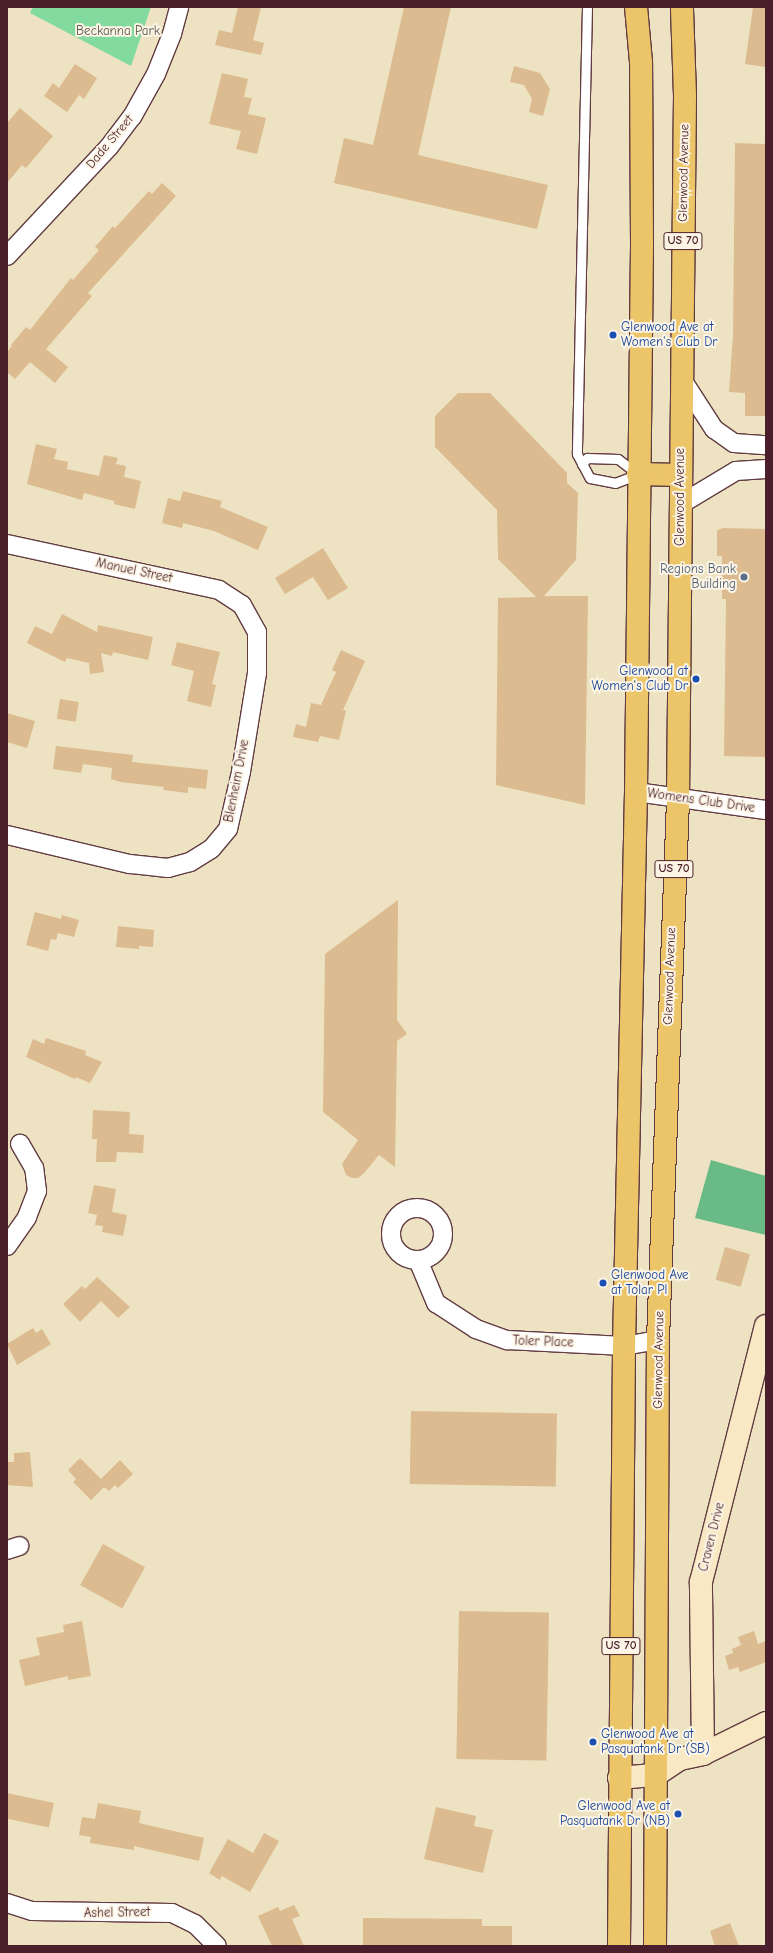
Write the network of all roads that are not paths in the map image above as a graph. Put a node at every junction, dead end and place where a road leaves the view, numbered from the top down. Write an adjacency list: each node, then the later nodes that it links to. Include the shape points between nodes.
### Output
1 (179, 7): 5 (street, Dade Street, via 172,34 156,74 132,117 109,147)
2 (587, 7): 8 (lane, via 576,442 577,454)
3 (636, 7): 10 (main road, US 70, via 641,62 642,244)
4 (682, 7): 6 (main road, Glenwood Avenue / US 70, via 685,95)
5 (7, 256)
6 (681, 378): 7 (street, via 714,429 734,443); 11 (main road, Glenwood Avenue / US 70)
7 (766, 445)
8 (582, 464): 10 (lane, via 587,458 618,459); 10 (lane, via 590,478 608,483 615,483)
9 (766, 469): 12 (street, via 736,470)
10 (638, 474): 11 (main road); 15 (main road, US 70)
11 (680, 475): 12 (main road, Glenwood Avenue / US 70)
12 (681, 504): 16 (main road, Glenwood Avenue / US 70)
13 (7, 544): 14 (street, Manuel Street, via 219,590 242,605)
14 (250, 618): 18 (street, Blenheim Drive, via 257,632 257,673 241,772 228,829 211,849 190,862 168,868 129,864)
15 (636, 792): 16 (street, Womens Club Drive); 24 (main road, US 70)
16 (678, 799): 17 (street, Womens Club Drive); 23 (main road, Glenwood Avenue / US 70)
17 (766, 810)
18 (7, 835)
19 (20, 1144): 20 (street, via 34,1168 37,1191 27,1217)
20 (7, 1246)
21 (418, 1260): 24 (street, Toler Place, via 436,1304 476,1329 507,1340)
22 (766, 1326): 26 (street, Craven Drive, via 701,1582)
23 (658, 1340): 24 (street, Toler Place); 27 (main road, Glenwood Avenue / US 70)
24 (624, 1346): 28 (main road, US 70)
25 (766, 1722): 26 (street)
26 (703, 1754): 27 (street, via 680,1759)
27 (656, 1775): 28 (street); 32 (main road, Glenwood Avenue / US 70)
28 (619, 1778): 31 (main road, US 70)
29 (7, 1902): 30 (street, Ashel Street, via 32,1911 172,1913 195,1924)
30 (218, 1946)
31 (619, 1946)
32 (655, 1946)

